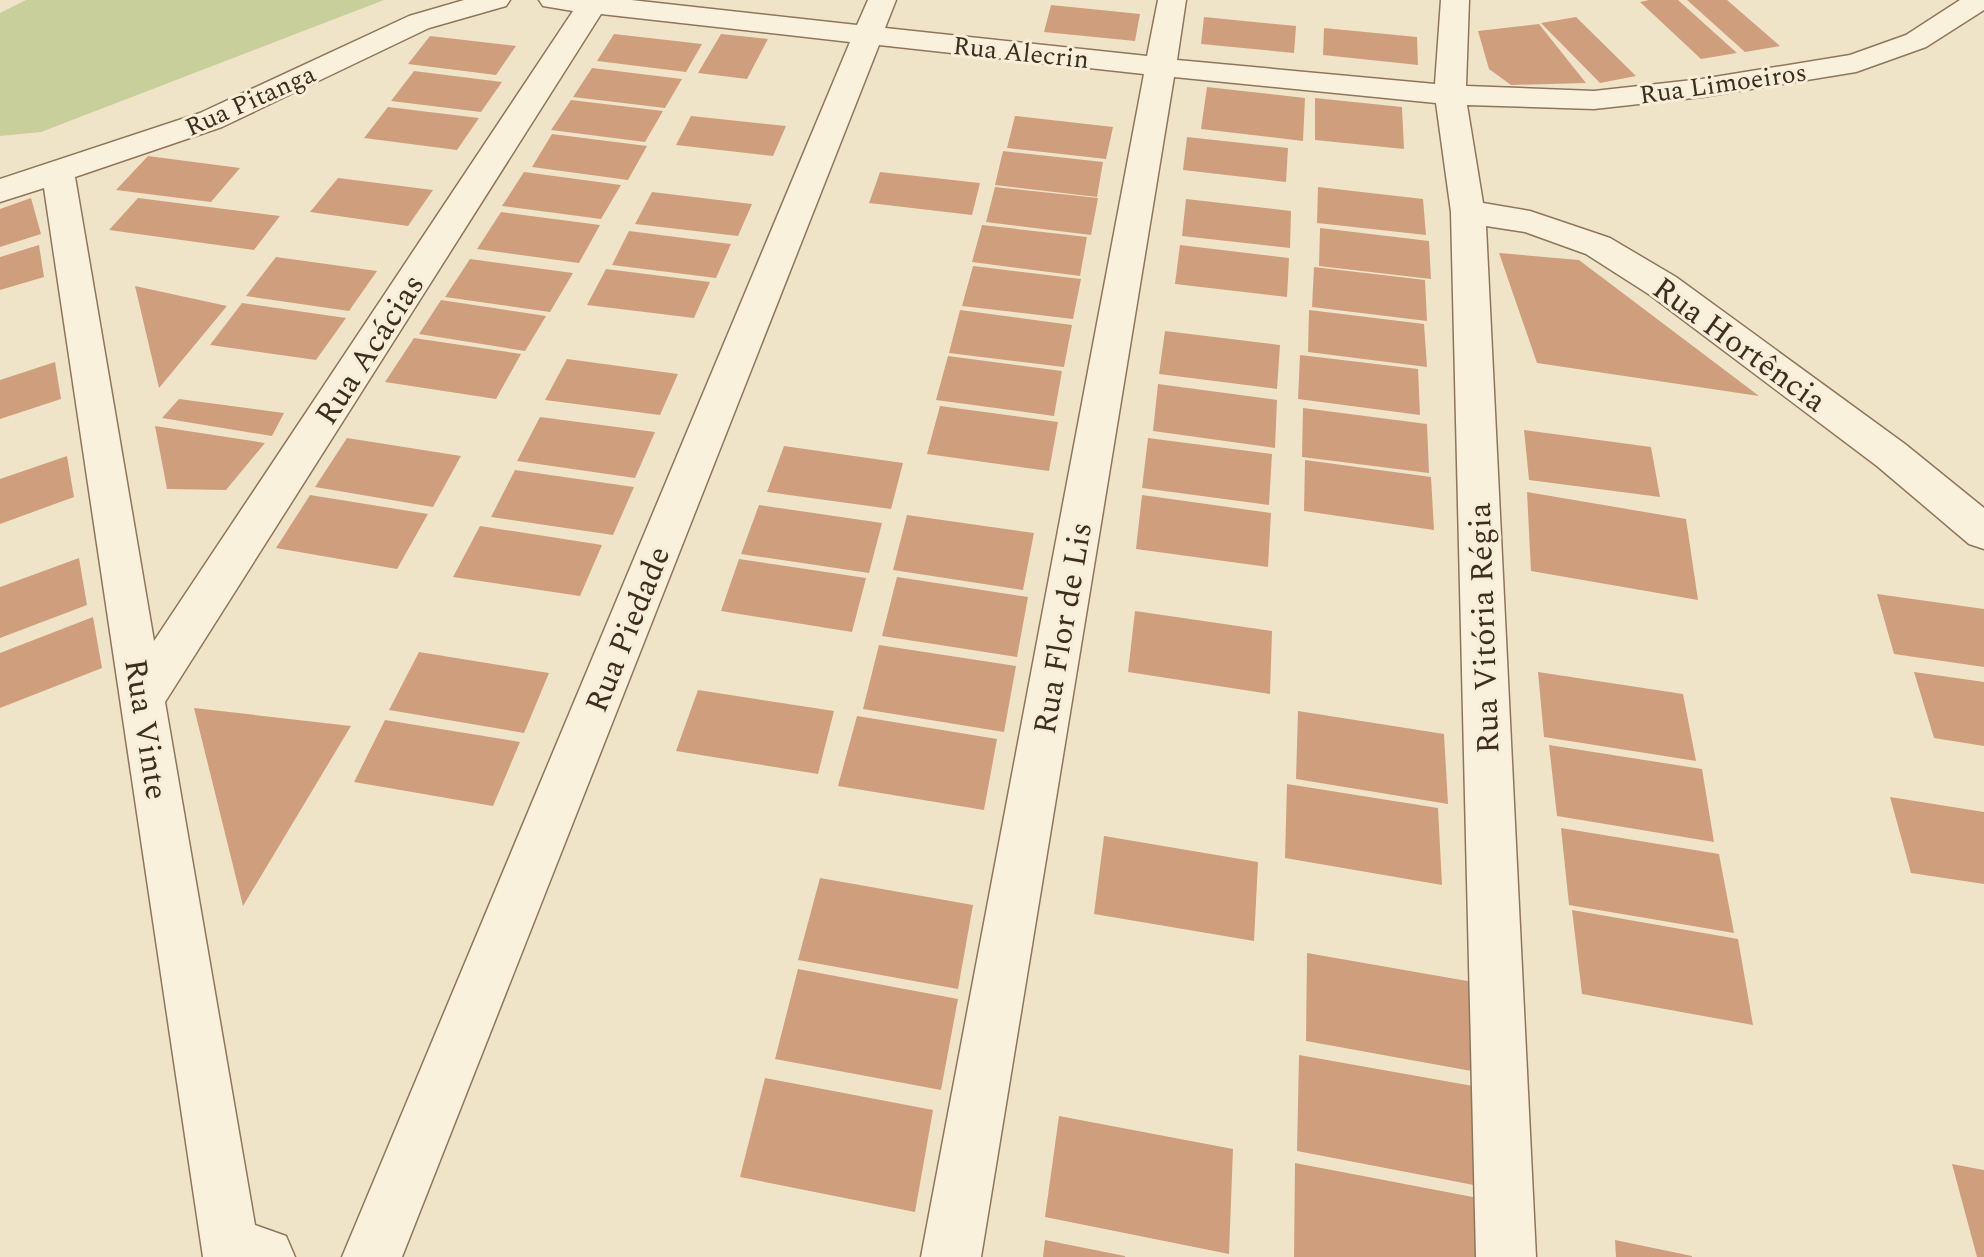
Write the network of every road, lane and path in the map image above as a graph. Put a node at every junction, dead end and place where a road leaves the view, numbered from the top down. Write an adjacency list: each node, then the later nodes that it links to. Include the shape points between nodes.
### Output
1 (496, 0): 10 (street, Rua Pitanga, via 419,22 211,120)
2 (553, 0): 6 (street)
3 (1172, 0): 8 (street, Rua Flor de Lis)
4 (1455, 0): 9 (street, Rua Vitória Régia)
5 (1980, 0): 9 (street, Rua Limoeiros, via 1916,41 1856,63 1594,100)
6 (594, 2): 7 (street, Rua Alecrin); 14 (street, Rua Acácias)
7 (874, 18): 8 (street, Rua Alecrin); 16 (street, Rua Piedade)
8 (1160, 67): 9 (street, Rua Alecrin); 17 (street, Rua Flor de Lis)
9 (1450, 95): 12 (street, Rua Vitória Régia)
10 (58, 174): 11 (street, Rua Pitanga); 14 (street, Rua Vinte)
11 (0, 191)
12 (1468, 212): 13 (street, Rua Hortência, via 1530,222 1598,246 1663,286 1891,455); 18 (street, Rua Vitória Régia)
13 (1984, 532)
14 (142, 698): 15 (street, Rua Vinte, via 229,1248)
15 (265, 1257)
16 (372, 1257)
17 (951, 1257)
18 (1506, 1257)

